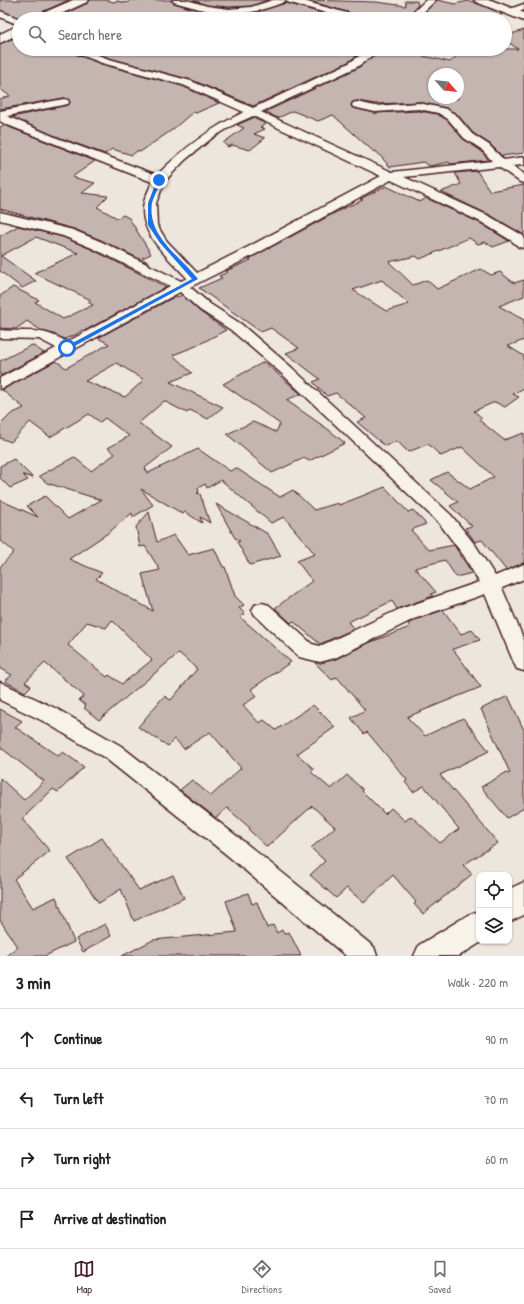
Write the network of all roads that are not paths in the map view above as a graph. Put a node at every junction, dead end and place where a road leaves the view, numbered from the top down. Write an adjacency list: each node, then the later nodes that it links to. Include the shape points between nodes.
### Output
1 (83, 0): 9 (street)
2 (177, 0): 10 (street)
3 (281, 0): 11 (street, via 264,8)
4 (290, 0): 7 (street)
5 (431, 0): 13 (street)
6 (480, 0): 14 (street)
7 (303, 1): 12 (street)
8 (524, 7): 14 (street)
9 (56, 12)
10 (218, 12)
11 (245, 12)
12 (337, 12)
13 (418, 12)
14 (510, 12)
15 (512, 13): 17 (street)
16 (0, 14): 18 (street)
17 (524, 17)
18 (12, 19)
19 (12, 32): 20 (street)
20 (0, 38)
21 (90, 56): 25 (street, via 119,66 182,80)
22 (366, 56): 25 (street, via 353,65)
23 (64, 102): 26 (street)
24 (357, 105): 28 (street, via 375,109 420,106 442,111 452,117 468,136 485,147)
25 (252, 112): 29 (street); 31 (street, via 208,136)
26 (0, 115): 31 (street, via 9,122 53,140)
27 (524, 161): 28 (street)
28 (502, 164): 29 (street); 30 (street)
29 (392, 176): 33 (street, via 485,219); 34 (street)
30 (524, 179)
31 (159, 180): 34 (street, via 150,203 151,225 161,242)
32 (0, 216): 35 (street, via 68,233)
33 (524, 244)
34 (196, 279): 35 (street)
35 (180, 286): 37 (street); 40 (street, via 236,327 286,370 439,514 470,551)
36 (0, 334): 37 (street, via 45,336)
37 (67, 348): 38 (street)
38 (0, 384)
39 (524, 571): 40 (street)
40 (491, 585): 41 (street, via 407,614 320,654 306,651); 42 (street)
41 (262, 610)
42 (524, 662)
43 (0, 690): 47 (street, via 50,715 113,752)
44 (524, 898): 45 (street)
45 (512, 905)
46 (476, 928): 48 (street)
47 (366, 956)
48 (430, 956)

